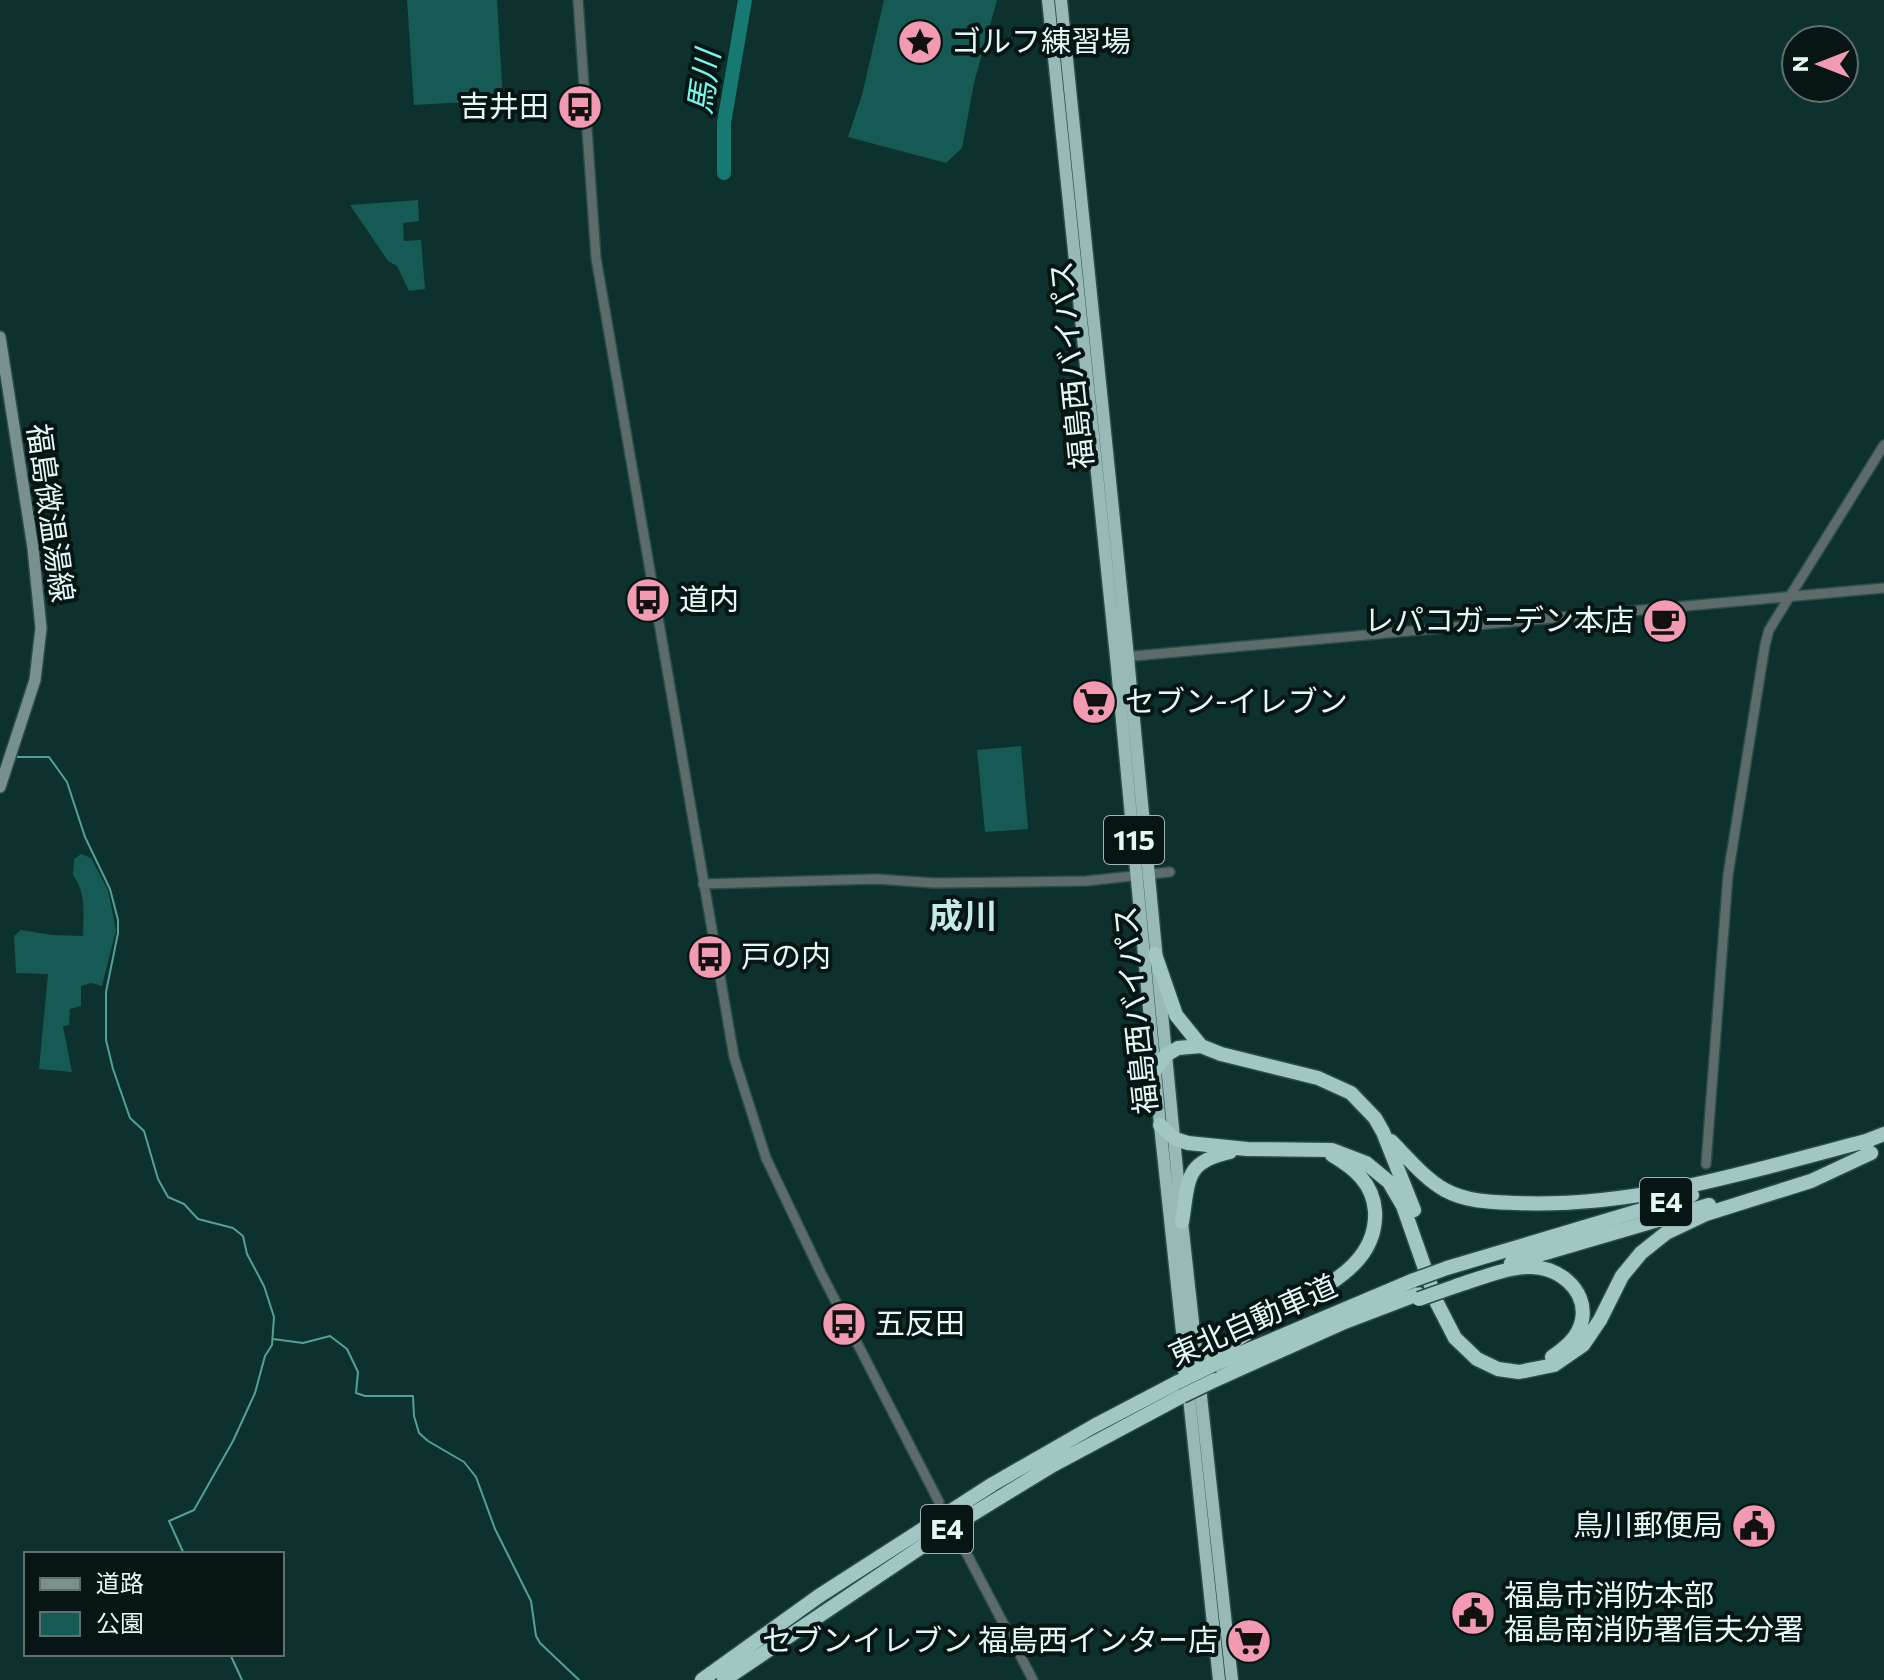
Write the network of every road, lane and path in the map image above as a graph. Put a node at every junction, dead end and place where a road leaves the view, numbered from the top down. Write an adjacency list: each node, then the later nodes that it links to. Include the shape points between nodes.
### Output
1 (578, 0): 12 (street, via 596,258)
2 (1048, 0): 8 (highway, 福島西バイパス / 115)
3 (1061, 0): 8 (highway, 福島西バイパス / 115)
4 (0, 337): 9 (main road, 福島微温湯線, via 41,608 35,680)
5 (1884, 445): 7 (street)
6 (1884, 588): 7 (street)
7 (1790, 596): 8 (street); 23 (street, via 1765,645 1735,823)
8 (1122, 657): 11 (highway, 福島西バイパス / 115)
9 (0, 787)
10 (1170, 872): 11 (street)
11 (1143, 876): 12 (street); 13 (highway, 福島西バイパス / 115); 16 (highway, 福島西バイパス / 115)
12 (703, 884): 29 (street, via 734,1057 766,1158)
13 (1155, 954): 14 (highway, via 1176,1015); 15 (highway, 福島西バイパス / 115)
14 (1201, 1046): 15 (highway); 18 (highway, via 1336,1085 1359,1099)
15 (1166, 1055): 16 (highway); 19 (highway, 福島西バイパス / 115)
16 (1155, 1070): 17 (highway, 福島西バイパス / 115)
17 (1160, 1125): 19 (highway); 34 (highway, 福島西バイパス / 115)
18 (1383, 1132): 20 (highway, via 1443,1190 1480,1202 1559,1205 1669,1191); 25 (highway, via 1451,1314 1468,1342 1494,1358 1534,1363 1566,1347 1582,1322 1576,1290 1541,1268)
19 (1175, 1139): 21 (highway); 24 (highway, 福島西バイパス / 115)
20 (1877, 1144): 22 (highway, via 1811,1181 1706,1214 1666,1233 1622,1276 1583,1345 1554,1365 1519,1372 1477,1359 1449,1330 1389,1182 1357,1158); 25 (highway, 東北自動車道 / E4, via 1743,1195)
21 (1247, 1149): 22 (highway); 24 (highway, via 1199,1163 1189,1181)
22 (1325, 1151): 27 (highway, via 1355,1170 1372,1196 1374,1228 1366,1250 1329,1285)
23 (1706, 1164)
24 (1182, 1222): 35 (highway, 福島西バイパス / 115)
25 (1452, 1278): 26 (highway, 東北自動車道 / E4, bridge)
26 (1417, 1291): 27 (highway, 東北自動車道 / E4); 27 (highway, 東北自動車道 / E4)
27 (1212, 1367): 28 (highway, bridge); 28 (highway, 東北自動車道 / E4, bridge)
28 (1179, 1384): 31 (highway, E4, via 1047,1452 819,1596); 32 (highway, 東北自動車道 / E4, via 945,1531)
29 (939, 1502)
30 (958, 1537): 33 (street)
31 (702, 1680)
32 (724, 1680)
33 (1033, 1680)
34 (1219, 1680)
35 (1232, 1680)

